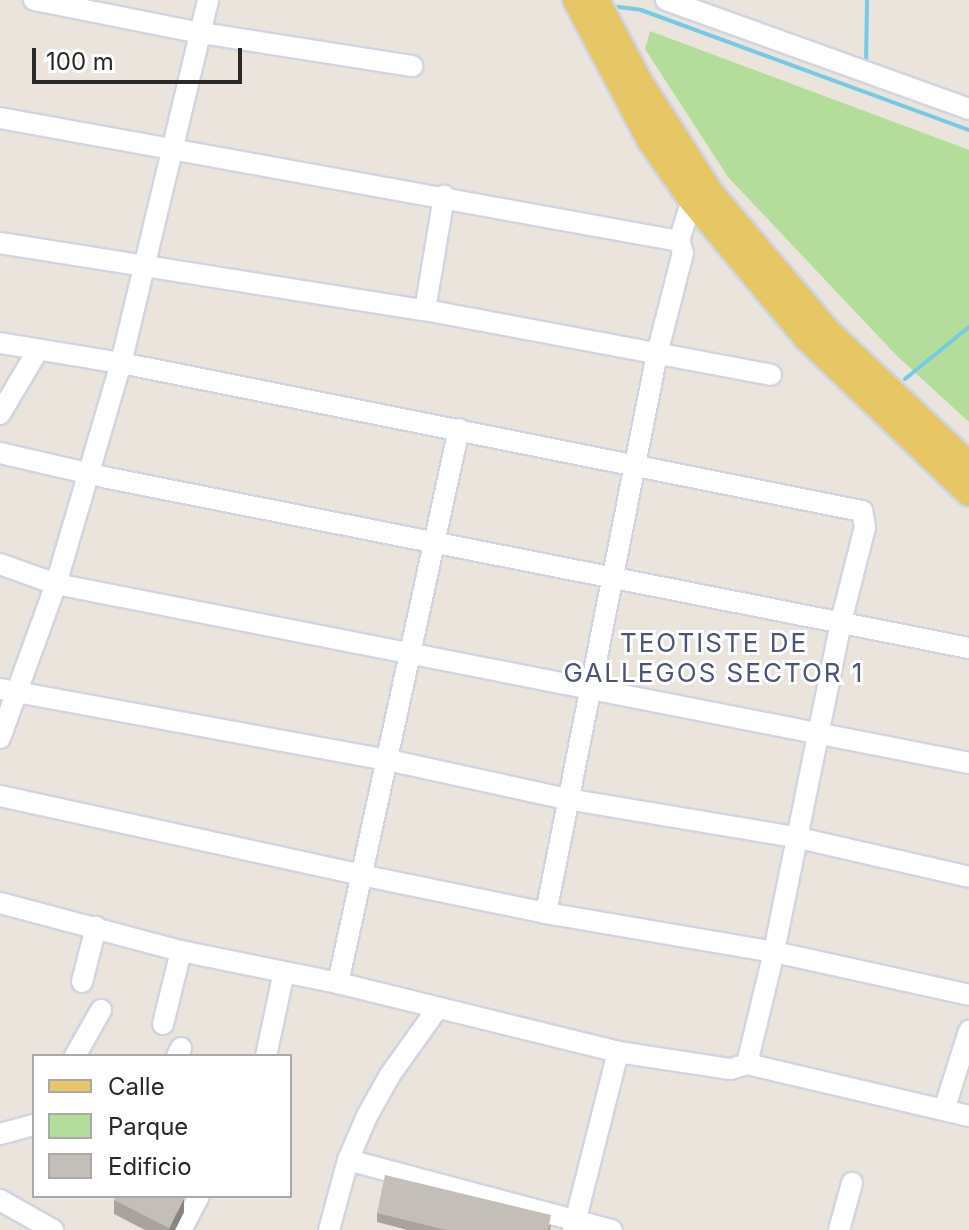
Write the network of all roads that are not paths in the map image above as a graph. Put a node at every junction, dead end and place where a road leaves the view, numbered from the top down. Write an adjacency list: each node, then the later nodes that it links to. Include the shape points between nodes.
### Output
1 (34, 0): 6 (street)
2 (208, 0): 6 (street)
3 (576, 0): 12 (main road, via 650,140)
4 (596, 0): 26 (main road, via 640,83 712,195 829,333)
5 (674, 1): 8 (street)
6 (201, 33): 7 (street); 10 (street)
7 (412, 66)
8 (969, 109)
9 (0, 118): 10 (street)
10 (173, 149): 11 (street); 15 (street)
11 (444, 196): 13 (street); 16 (street)
12 (692, 200): 13 (street); 28 (main road, via 807,338)
13 (679, 241): 19 (street, via 683,253)
14 (0, 243): 15 (street)
15 (143, 267): 16 (street); 20 (street)
16 (425, 310): 19 (street)
17 (0, 343): 18 (street)
18 (38, 350): 20 (street); 22 (street)
19 (657, 354): 21 (street); 25 (street)
20 (121, 363): 23 (street); 27 (street)
21 (771, 375)
22 (0, 414)
23 (459, 429): 25 (street); 29 (street)
24 (0, 453): 27 (street)
25 (635, 464): 31 (street); 33 (street, via 862,511 865,527)
26 (969, 465)
27 (89, 473): 29 (street); 32 (street)
28 (969, 493)
29 (434, 542): 31 (street); 35 (street)
30 (0, 564): 32 (street)
31 (613, 577): 33 (street); 36 (street)
32 (56, 584): 35 (street); 37 (street)
33 (841, 622): 34 (street); 38 (street)
34 (969, 648)
35 (412, 653): 36 (street); 40 (street)
36 (590, 688): 38 (street); 43 (street)
37 (9, 691): 39 (street); 40 (street)
38 (820, 735): 41 (street); 44 (street)
39 (0, 738)
40 (388, 760): 43 (street); 45 (street)
41 (969, 763)
42 (0, 796): 45 (street)
43 (567, 799): 44 (street); 48 (street)
44 (799, 838): 46 (street); 51 (street)
45 (361, 875): 48 (street); 54 (street)
46 (969, 877)
47 (0, 903): 49 (street)
48 (546, 913): 51 (street)
49 (96, 927): 50 (street); 53 (street)
50 (181, 951): 52 (street); 58 (street)
51 (774, 952): 55 (street); 63 (street)
52 (284, 972): 54 (street); 62 (street)
53 (82, 982)
54 (338, 983): 56 (street)
55 (969, 995)
56 (437, 1009): 60 (street); 68 (street, via 390,1075)
57 (101, 1010): 61 (street)
58 (163, 1024)
59 (969, 1031): 64 (street)
60 (618, 1052): 63 (street, via 731,1069); 72 (street)
61 (76, 1054)
62 (266, 1054)
63 (747, 1064): 64 (street)
64 (944, 1110): 65 (street)
65 (969, 1116)
66 (32, 1126): 67 (street)
67 (0, 1134)
68 (348, 1160): 72 (street); 75 (street)
69 (852, 1183): 77 (street)
70 (0, 1200): 73 (street)
71 (189, 1203): 74 (street)
72 (574, 1225): 76 (street)
73 (53, 1230)
74 (181, 1230)
75 (329, 1230)
76 (612, 1230)
77 (839, 1230)

